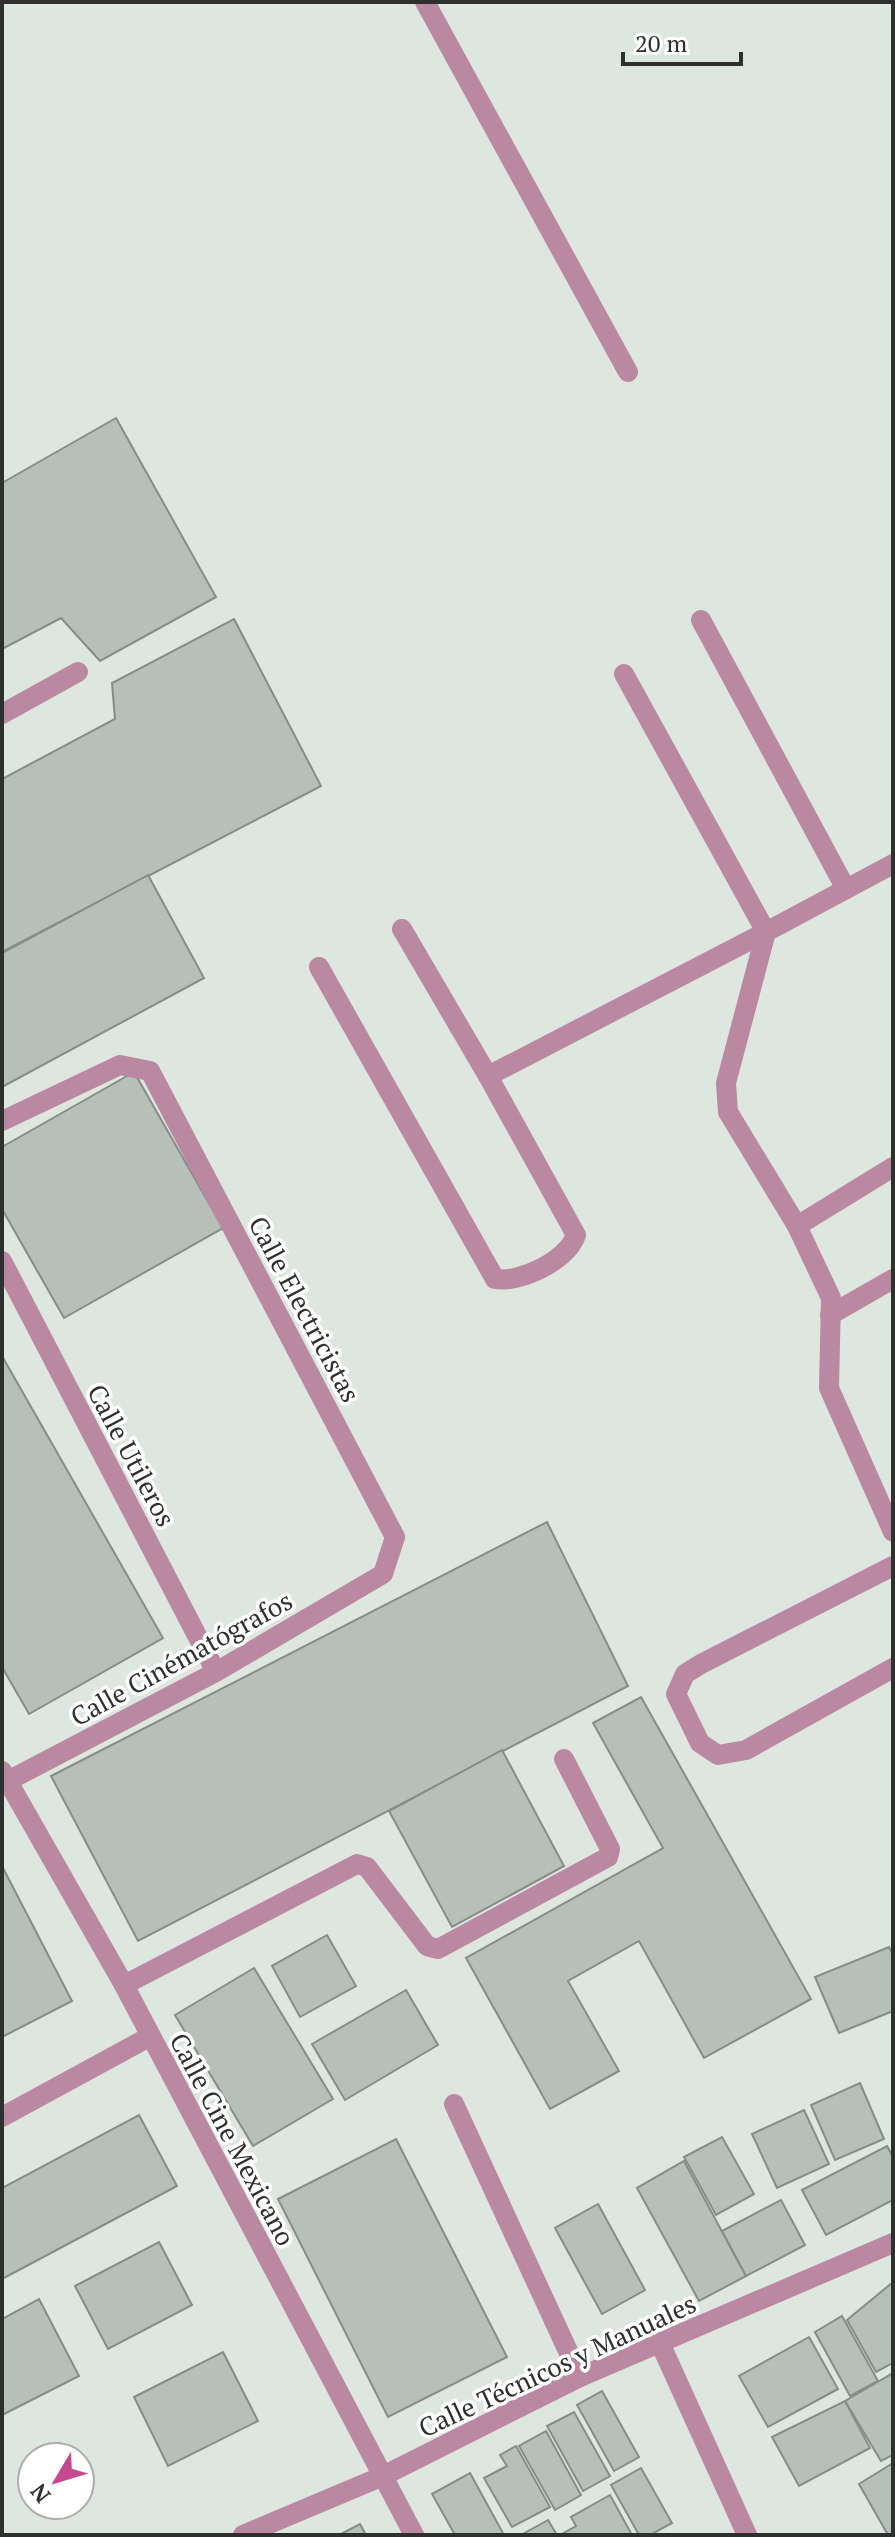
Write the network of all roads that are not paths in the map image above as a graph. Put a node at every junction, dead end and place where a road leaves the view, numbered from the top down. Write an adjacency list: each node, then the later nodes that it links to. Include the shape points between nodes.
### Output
1 (425, 2): 2 (street)
2 (628, 372)
3 (701, 620): 8 (street)
4 (78, 672): 6 (street)
5 (624, 674): 10 (street)
6 (2, 714)
7 (893, 864): 8 (street)
8 (846, 889): 10 (street)
9 (402, 929): 12 (street)
10 (766, 932): 12 (street); 15 (street, via 726,1083 728,1112)
11 (319, 967): 12 (street, via 495,1279 509,1281 555,1260 572,1247 576,1235)
12 (488, 1076)
13 (2, 1121): 21 (street, Calle Electricistas, via 120,1065 150,1071 395,1537)
14 (893, 1167): 15 (street)
15 (797, 1226): 18 (street, via 831,1298)
16 (2, 1261): 23 (street, Calle Utileros)
17 (893, 1279): 18 (street)
18 (830, 1315): 19 (street, via 829,1388)
19 (893, 1532)
20 (893, 1566): 22 (street, via 701,1664 685,1674 676,1694 700,1743 718,1755 746,1750)
21 (383, 1574): 23 (street, Calle Cinématógrafos)
22 (893, 1668)
23 (216, 1672): 25 (street, Calle Cinématógrafos)
24 (564, 1759): 26 (street, via 610,1849 608,1857 438,1949 427,1946 367,1867 357,1864)
25 (4, 1779): 26 (street, Calle Cine Mexicano)
26 (124, 1985): 27 (street, Calle Cine Mexicano)
27 (149, 2037): 29 (street); 33 (street, Calle Cine Mexicano)
28 (454, 2104): 32 (street)
29 (2, 2117)
30 (893, 2243): 31 (street, Calle Técnicos y Manuales)
31 (660, 2343): 32 (street, Calle Técnicos y Manuales); 36 (street)
32 (580, 2377): 33 (street, Calle Técnicos y Manuales)
33 (383, 2476): 34 (street, Calle Técnicos y Manuales); 35 (street, Calle Cine Mexicano)
34 (243, 2535)
35 (414, 2535)
36 (747, 2535)

